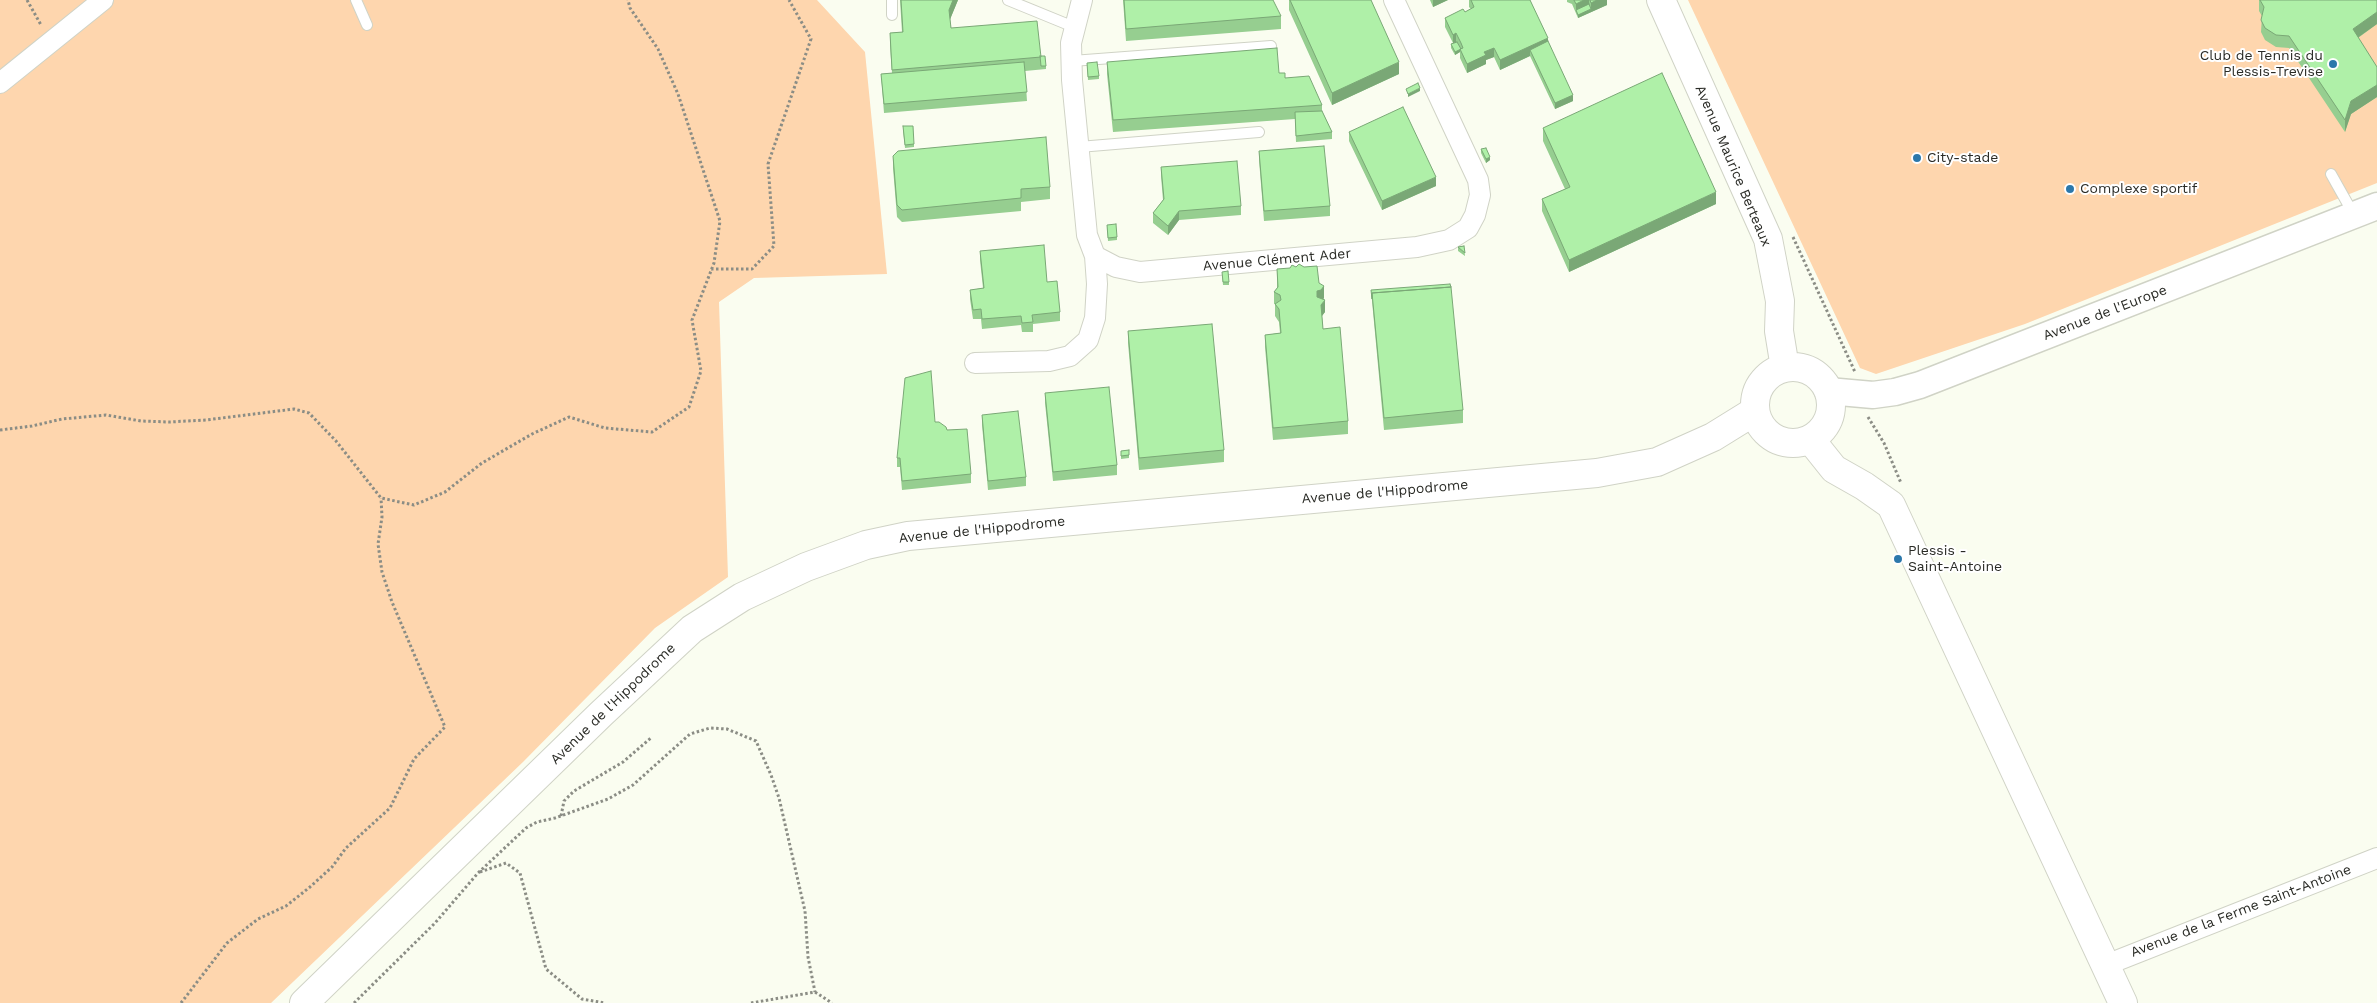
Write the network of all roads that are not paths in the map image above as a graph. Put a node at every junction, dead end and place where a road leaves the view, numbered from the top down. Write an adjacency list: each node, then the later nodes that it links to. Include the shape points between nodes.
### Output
1 (103, 0): 13 (street)
2 (356, 0): 9 (lane)
3 (892, 0): 8 (lane)
4 (1008, 0): 10 (lane)
5 (1082, 0): 10 (street)
6 (1394, 0): 18 (street, Avenue Clément Ader, via 1478,180 1480,195 1468,228 1449,240 1417,247 1140,272 1116,267)
7 (1661, 0): 20 (main road, Avenue Maurice Berteaux, via 1768,239 1780,301 1779,331)
8 (892, 16)
9 (367, 25)
10 (1074, 26): 12 (street)
11 (1271, 46): 12 (lane)
12 (1072, 61): 15 (street)
13 (0, 83)
14 (1259, 132): 15 (lane)
15 (1079, 147): 18 (street, via 1087,235)
16 (2331, 174): 17 (lane)
17 (2366, 211): 21 (street, Avenue de l'Europe, via 1920,385 1873,395)
18 (1095, 256): 19 (street, via 1095,318 1088,340 1070,356 1049,361)
19 (975, 363)
20 (1785, 368): 21 (main road, via 1806,369 1819,378); 22 (main road, via 1774,372 1758,388)
21 (1828, 391): 23 (main road, via 1830,413 1819,432)
22 (1755, 411): 23 (main road, via 1766,432 1776,438 1787,442); 26 (main road, Avenue de l'Hippodrome, via 1713,437 1657,462 1597,473 908,536 866,545 806,567 742,597 692,629 600,714)
23 (1810, 439): 25 (main road, via 1834,469 1892,505)
24 (2377, 858): 25 (street, Avenue de la Ferme Saint-Antoine)
25 (2106, 965): 27 (main road)
26 (304, 1003)
27 (2123, 1003)

